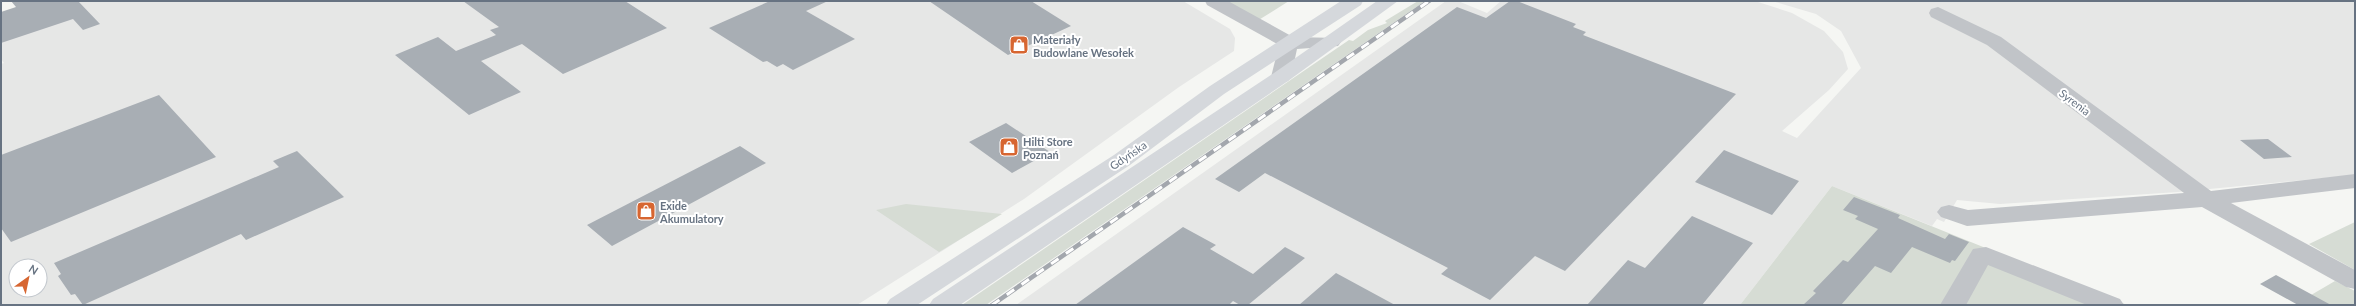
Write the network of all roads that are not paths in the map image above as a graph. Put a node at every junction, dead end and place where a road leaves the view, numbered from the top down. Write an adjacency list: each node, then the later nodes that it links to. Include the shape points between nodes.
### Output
1 (1214, 1): 6 (street)
2 (1354, 1): 6 (main road, Gdyńska)
3 (1389, 1): 5 (main road, Gdyńska)
4 (1938, 13): 9 (street, Syrenia, via 1994,41)
5 (1331, 42): 6 (street); 7 (main road, Gdyńska)
6 (1289, 43): 7 (street); 12 (main road, Gdyńska, via 1217,90 1122,160)
7 (1281, 77): 13 (main road, Gdyńska)
8 (2355, 181): 9 (street)
9 (2206, 199): 10 (street, via 1967,218); 11 (street, Syrenia)
10 (1949, 212)
11 (2355, 281)
12 (898, 305)
13 (942, 305)
14 (1953, 305): 15 (street, via 1982,255)
15 (2111, 305)

